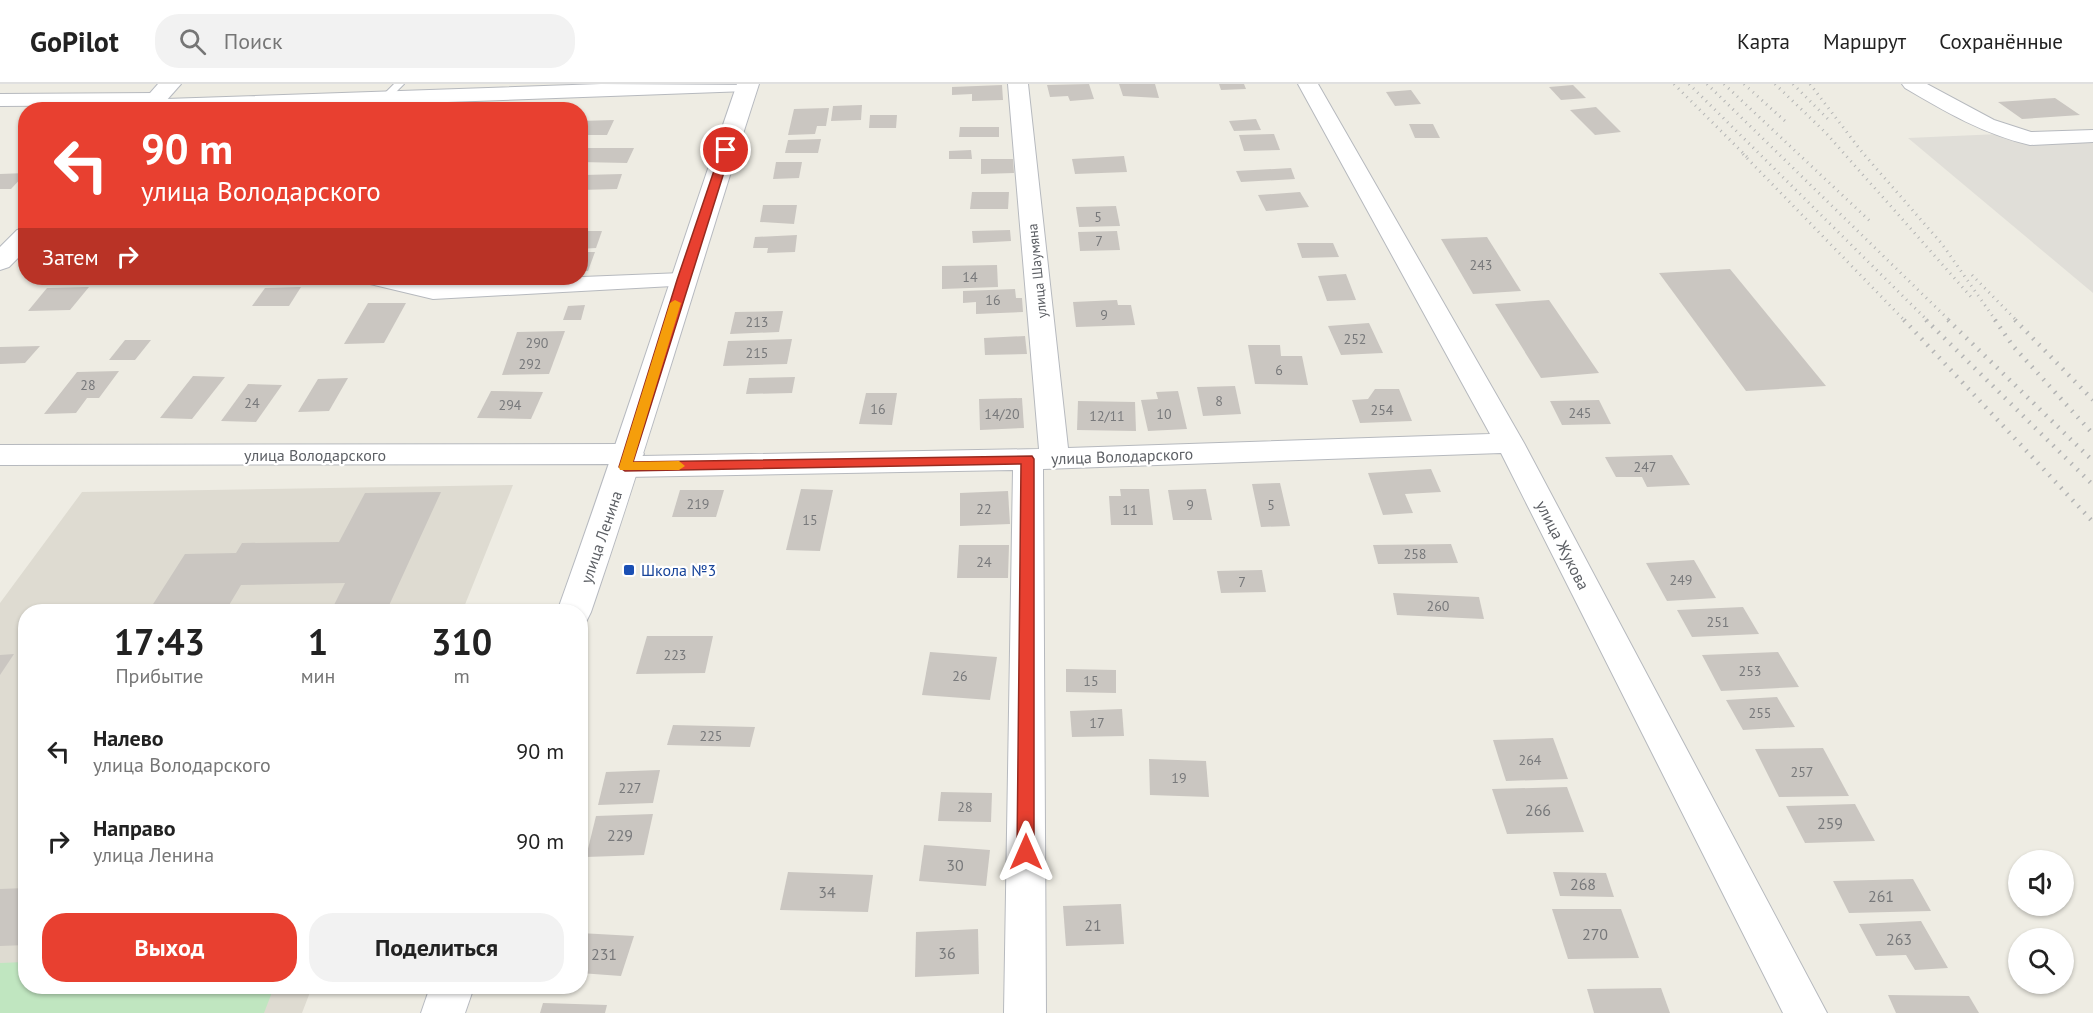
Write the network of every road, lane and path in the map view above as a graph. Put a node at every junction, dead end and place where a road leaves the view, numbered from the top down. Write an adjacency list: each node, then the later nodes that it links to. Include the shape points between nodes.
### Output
1 (1018, 84): 17 (street, улица Шаумяна)
2 (1308, 84): 15 (street, улица Жукова)
3 (1912, 84): 8 (street, via 1986,125 2030,139)
4 (748, 85): 5 (street); 11 (main road, улица Ленина)
5 (393, 90): 7 (street)
6 (0, 100): 7 (street)
7 (155, 100)
8 (2093, 136)
9 (18, 243): 10 (main road)
10 (0, 262)
11 (682, 280): 12 (street); 18 (main road, улица Ленина)
12 (588, 284)
13 (406, 285): 14 (street, via 433,291)
14 (569, 285)
15 (1510, 442): 17 (street, улица Володарского); 23 (street, улица Жукова)
16 (0, 455): 18 (street, улица Володарского)
17 (1042, 459): 18 (street, улица Володарского); 22 (street, улица Шаумяна)
18 (627, 460): 19 (main road, улица Ленина)
19 (577, 604)
20 (450, 994): 21 (main road)
21 (443, 1013)
22 (1025, 1013)
23 (1806, 1013)

